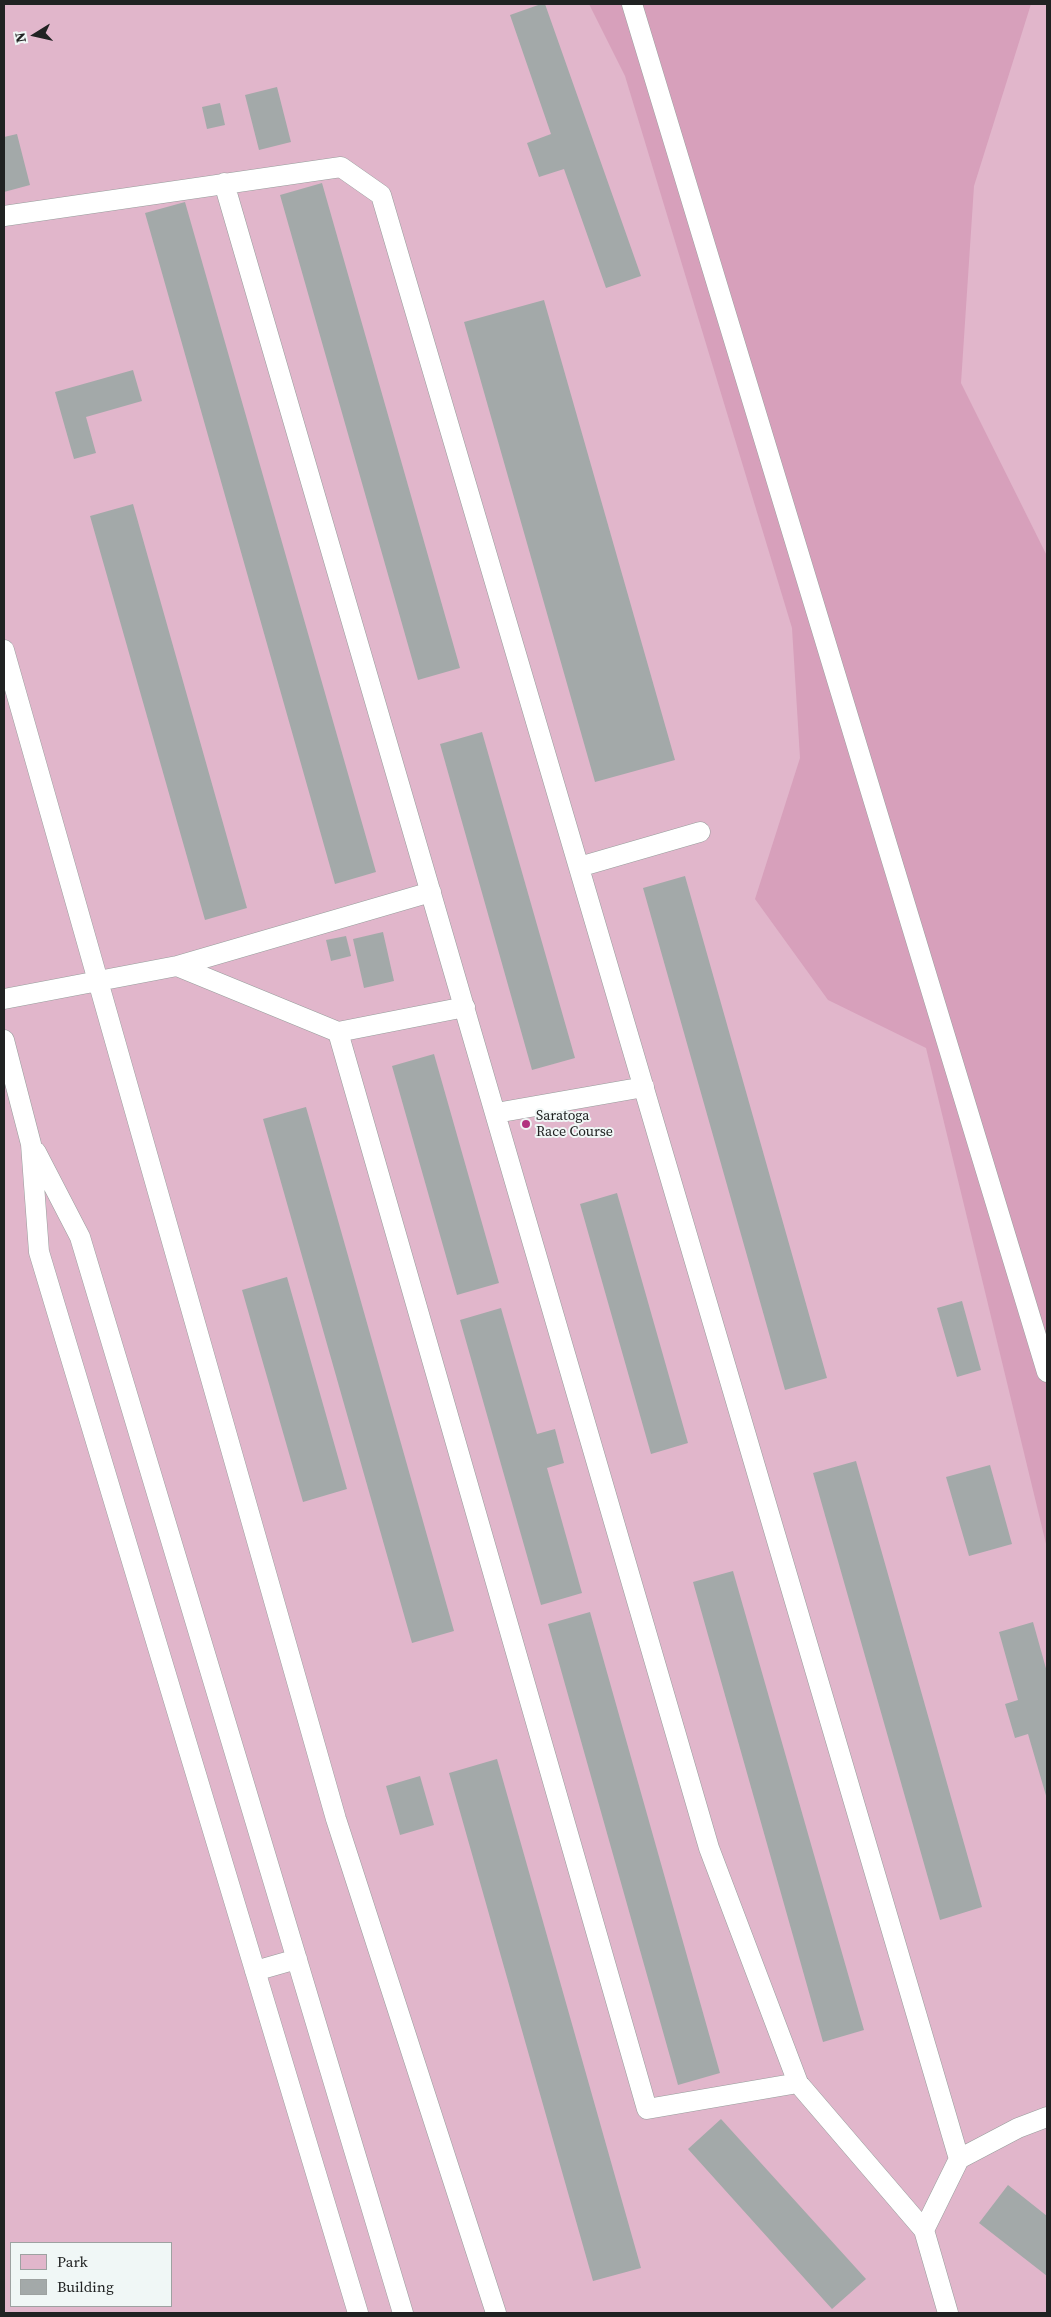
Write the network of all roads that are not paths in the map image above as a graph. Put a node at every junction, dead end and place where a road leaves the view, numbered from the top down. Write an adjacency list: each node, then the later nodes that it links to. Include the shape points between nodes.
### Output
1 (632, 4): 17 (lane)
2 (224, 183): 3 (lane); 6 (lane, via 341,166 381,195); 7 (lane)
3 (4, 216)
4 (4, 650): 9 (lane)
5 (700, 832): 6 (lane)
6 (579, 867): 14 (lane)
7 (431, 892): 8 (lane); 11 (lane)
8 (177, 966): 9 (lane); 12 (lane)
9 (98, 981): 10 (lane); 26 (lane, via 336,1818)
10 (4, 999)
11 (465, 1007): 12 (lane); 15 (lane)
12 (338, 1032): 20 (lane, via 647,2109)
13 (4, 1040): 16 (lane)
14 (644, 1087): 15 (lane); 22 (lane)
15 (496, 1113): 20 (lane, via 709,1848)
16 (31, 1144): 18 (lane, via 80,1237); 19 (lane, via 39,1252)
17 (1047, 1372)
18 (297, 1959): 19 (lane); 25 (lane)
19 (256, 1971): 24 (lane)
20 (798, 2083): 23 (lane)
21 (1047, 2117): 22 (lane, via 1018,2128)
22 (960, 2160): 23 (lane)
23 (924, 2230): 27 (lane)
24 (358, 2313)
25 (403, 2313)
26 (496, 2313)
27 (948, 2313)

